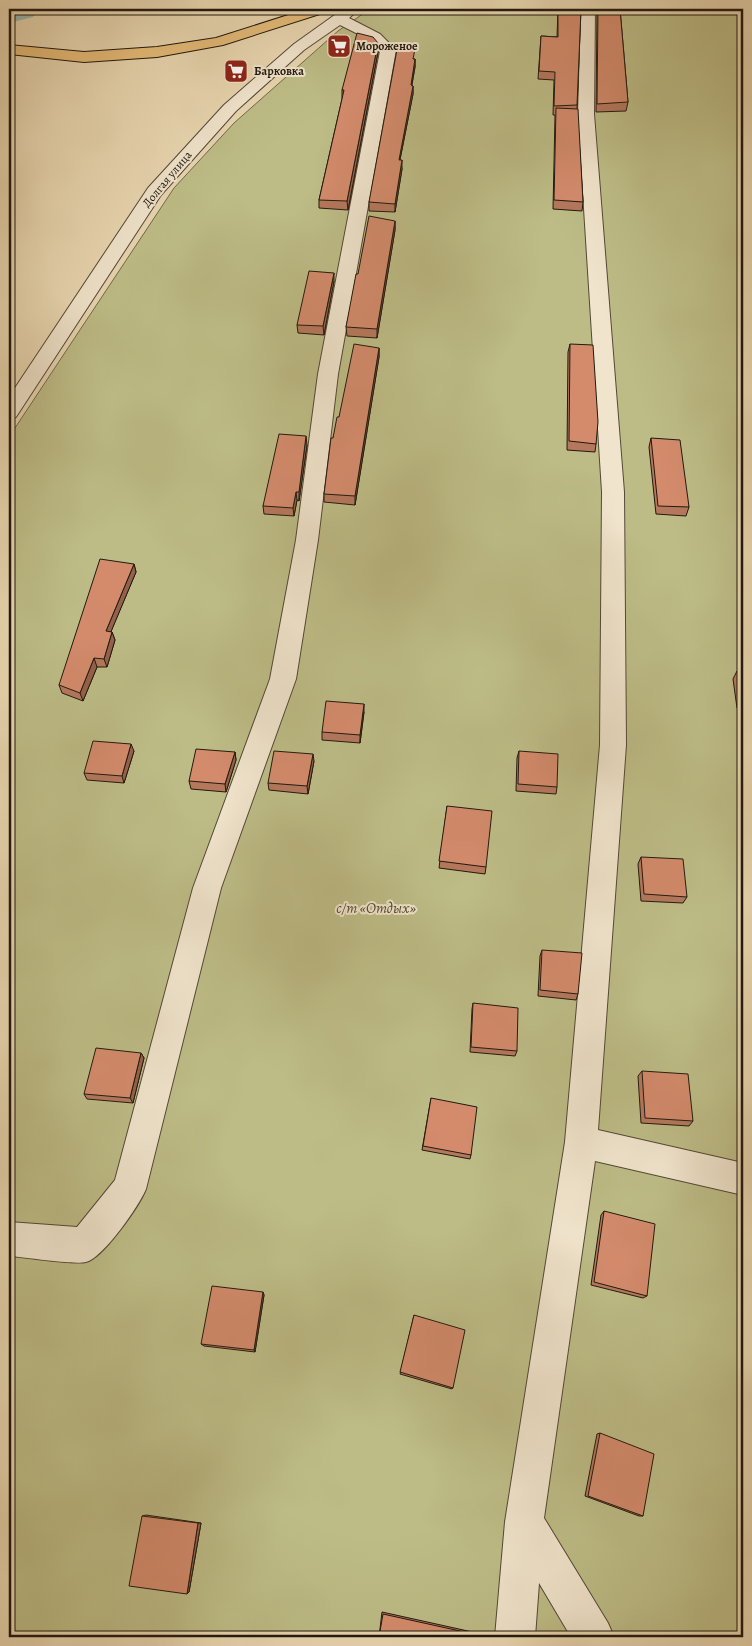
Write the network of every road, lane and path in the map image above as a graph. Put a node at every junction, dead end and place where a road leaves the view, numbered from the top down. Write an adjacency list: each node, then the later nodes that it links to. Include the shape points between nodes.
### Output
1 (588, 9): 5 (street, via 586,114 613,492 613,745)
2 (337, 12): 3 (main road, via 218,42 157,52 84,57); 4 (street, Долгая улица, via 230,108 154,192); 7 (street, via 375,37 388,50 328,374 307,540 283,679 207,888 129,1189 85,1245)
3 (9, 50)
4 (9, 412)
5 (581, 1142): 6 (street); 8 (street)
6 (743, 1179)
7 (9, 1239)
8 (524, 1522): 9 (street); 10 (street)
9 (514, 1637)
10 (594, 1637)

